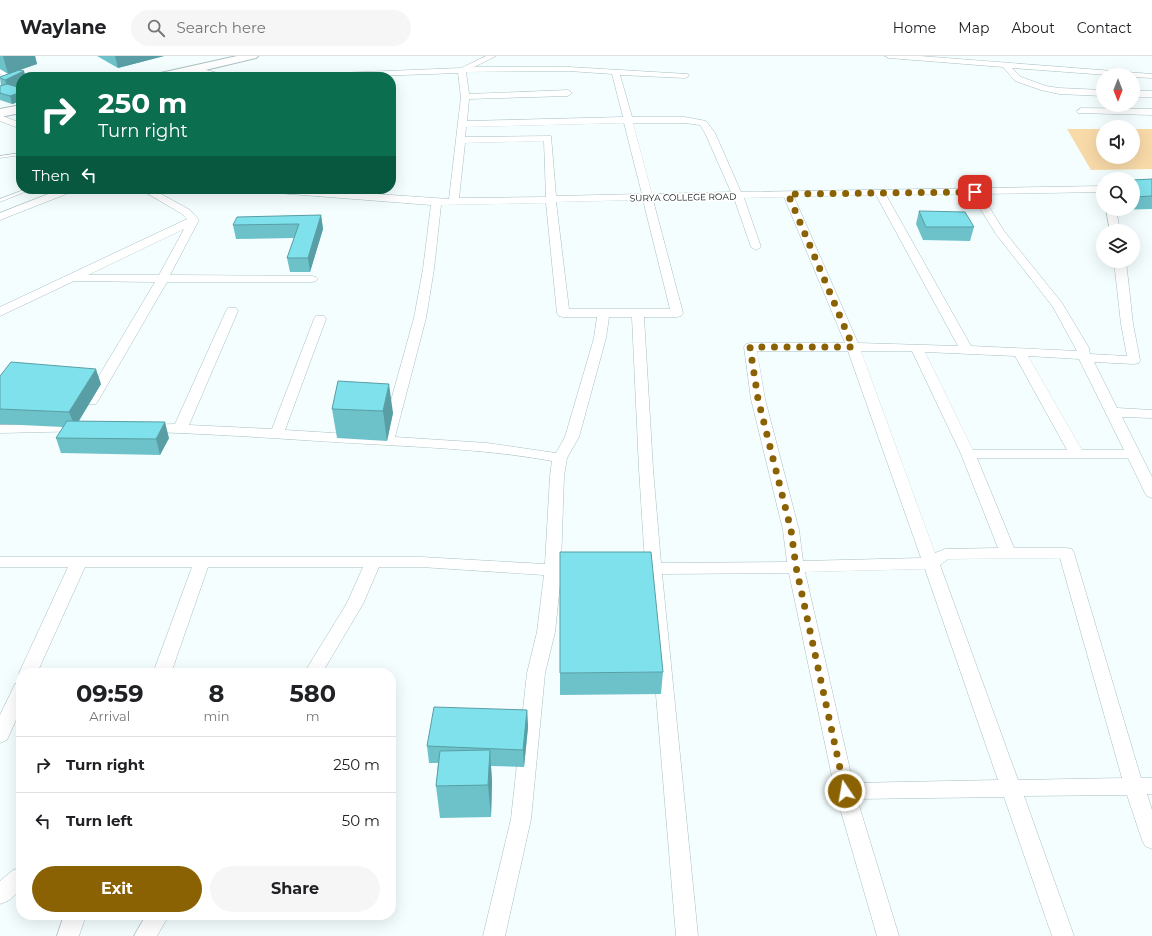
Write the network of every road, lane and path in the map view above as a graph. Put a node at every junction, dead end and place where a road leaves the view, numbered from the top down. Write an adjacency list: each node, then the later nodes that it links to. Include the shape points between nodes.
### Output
1 (252, 56): 8 (main road)
2 (492, 56): 9 (street)
3 (889, 56): 5 (street)
4 (1019, 56): 7 (street)
5 (913, 57): 6 (street)
6 (1006, 66): 7 (street); 21 (street, via 1018,79 1044,88)
7 (1021, 67): 17 (street)
8 (194, 69): 12 (main road); 13 (street)
9 (462, 70): 10 (street); 15 (street, via 569,69); 24 (street)
10 (444, 71): 14 (street); 19 (street)
11 (0, 72): 18 (street)
12 (181, 72)
13 (205, 72)
14 (396, 73)
15 (616, 73): 16 (street); 30 (street)
16 (685, 76)
17 (1152, 76)
18 (16, 78)
19 (396, 81)
20 (568, 93): 24 (street)
21 (1096, 93)
22 (1140, 94): 23 (street)
23 (1152, 94)
24 (465, 97): 32 (street)
25 (16, 110): 28 (main road)
26 (1081, 111): 27 (street)
27 (1152, 112)
28 (0, 114)
29 (0, 118): 31 (street)
30 (628, 120): 32 (street); 44 (street, via 685,120 704,123); 45 (street)
31 (16, 124)
32 (463, 124): 33 (street)
33 (462, 140): 46 (street, via 548,138); 49 (street)
34 (16, 155): 35 (lane)
35 (0, 157)
36 (975, 192): 37 (street, SURYA COLLEGE ROAD); 38 (street, SURYA COLLEGE ROAD); 66 (street, via 1000,232 1058,306 1083,348)
37 (1096, 192)
38 (880, 193): 43 (street, SURYA COLLEGE ROAD); 64 (street)
39 (18, 194): 47 (lane)
40 (58, 194): 50 (street)
41 (154, 194): 51 (street, via 186,212)
42 (330, 194): 48 (street, SURYA COLLEGE ROAD)
43 (788, 194): 44 (street, SURYA COLLEGE ROAD); 62 (street)
44 (738, 196): 45 (street, SURYA COLLEGE ROAD); 52 (street)
45 (647, 198): 46 (street, SURYA COLLEGE ROAD); 60 (street, via 677,313)
46 (551, 200): 49 (street, SURYA COLLEGE ROAD); 59 (street, via 563,313)
47 (0, 201)
48 (436, 202): 49 (street, SURYA COLLEGE ROAD); 75 (street, via 426,284 416,335)
49 (454, 202)
50 (0, 217)
51 (194, 220): 54 (street); 55 (street)
52 (756, 247)
53 (1121, 268): 66 (street, via 1134,360)
54 (70, 278): 55 (street); 58 (street)
55 (162, 278): 56 (street); 69 (street)
56 (312, 279)
57 (232, 310): 73 (street)
58 (0, 312)
59 (604, 313): 60 (street); 79 (street, via 600,338 572,437)
60 (638, 313): 88 (street)
61 (320, 318): 74 (street)
62 (853, 347): 63 (street); 86 (street); 87 (street, via 750,347 758,399 791,530)
63 (917, 348): 64 (street); 76 (street)
64 (967, 350): 65 (street)
65 (1019, 352): 66 (street); 77 (street)
66 (1085, 357): 67 (street)
67 (1113, 412): 68 (street); 78 (street)
68 (1152, 414)
69 (81, 417): 70 (street); 72 (street)
70 (97, 428)
71 (134, 428): 73 (street)
72 (0, 429)
73 (180, 429): 74 (street)
74 (277, 434): 75 (street)
75 (387, 441): 79 (street, via 500,448)
76 (968, 454): 77 (street); 81 (street)
77 (1076, 454): 78 (street)
78 (1134, 454): 80 (street)
79 (560, 458): 89 (street)
80 (1152, 494)
81 (1008, 553): 86 (street, via 945,554); 95 (street, via 1066,553)
82 (0, 562): 83 (street)
83 (79, 562): 84 (street); 90 (street)
84 (202, 562): 85 (street); 91 (street)
85 (373, 562): 89 (street, via 421,562); 92 (street, via 355,604)
86 (932, 563): 87 (street); 96 (street)
87 (796, 567): 88 (street); 97 (street)
88 (654, 569): 89 (street); 106 (street)
89 (553, 570): 105 (street, via 546,632 536,673 521,819)
90 (30, 668)
91 (164, 668)
92 (316, 668)
93 (16, 700): 94 (street)
94 (0, 735)
95 (1143, 786): 96 (street); 98 (street)
96 (1011, 789): 97 (street); 108 (street)
97 (845, 791): 107 (street)
98 (1152, 840)
99 (16, 881): 100 (street)
100 (0, 894)
101 (73, 920): 103 (street)
102 (155, 920): 104 (street)
103 (68, 936)
104 (145, 936)
105 (494, 936)
106 (687, 936)
107 (888, 936)
108 (1063, 936)

